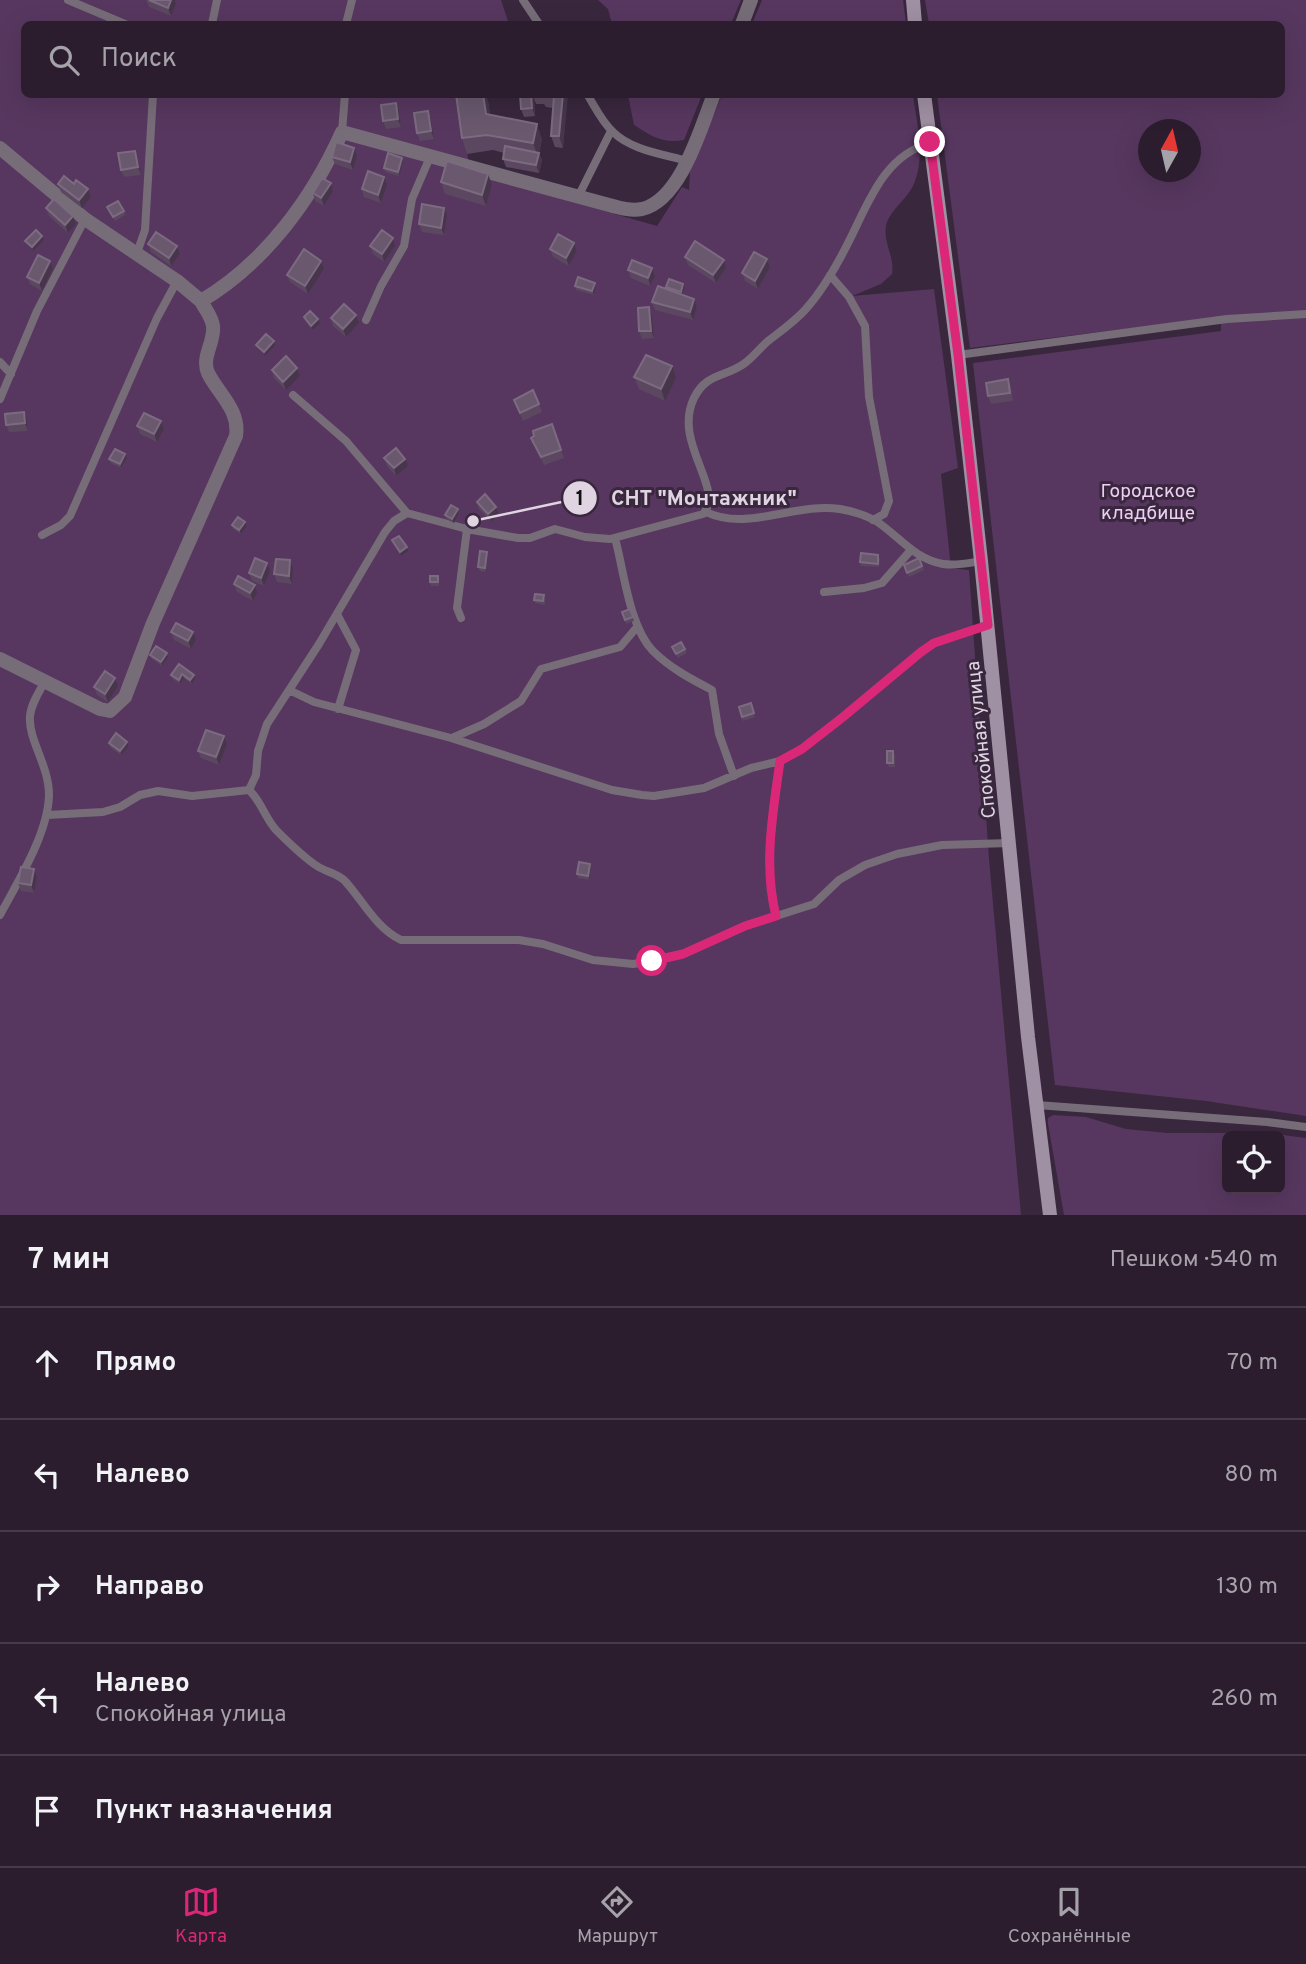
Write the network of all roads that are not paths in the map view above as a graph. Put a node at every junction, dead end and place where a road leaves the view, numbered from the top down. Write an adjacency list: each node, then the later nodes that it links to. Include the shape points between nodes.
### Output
1 (68, 0): 7 (lane)
2 (217, 0): 8 (lane)
3 (352, 0): 9 (lane)
4 (523, 0): 10 (lane)
5 (751, 0): 11 (street)
6 (913, 0): 12 (street)
7 (118, 21)
8 (213, 21)
9 (347, 21)
10 (537, 21)
11 (743, 21)
12 (915, 21)
13 (153, 98): 26 (lane, via 145,230)
14 (345, 98): 19 (lane)
15 (590, 98): 18 (lane)
16 (712, 98): 23 (street)
17 (924, 98): 20 (street, Спокойная улица)
18 (611, 131): 23 (lane, via 634,145); 24 (lane)
19 (342, 132): 22 (street); 29 (street, via 315,183 276,238 225,287)
20 (930, 142): 27 (lane, via 912,149 882,177); 32 (street, Спокойная улица)
21 (0, 148): 25 (street)
22 (430, 157): 24 (street); 31 (lane, via 412,199 404,246)
23 (687, 161): 24 (street, via 666,192 642,209)
24 (578, 198)
25 (85, 219): 26 (street); 34 (lane, via 37,311)
26 (136, 253): 28 (street)
27 (830, 275): 37 (lane, via 791,324 746,363 705,381 693,400 688,426 710,494); 39 (lane, via 865,326 869,397 889,501 884,514)
28 (177, 281): 29 (street); 41 (lane, via 70,516)
29 (201, 301): 51 (street, via 213,327 205,362 236,416 236,436 125,697 110,711 100,709)
30 (1306, 314): 32 (lane, via 1227,319)
31 (366, 320)
32 (958, 355): 44 (street, Спокойная улица)
33 (0, 362): 34 (lane)
34 (11, 374): 36 (lane)
35 (293, 395): 38 (lane, via 346,441)
36 (0, 399)
37 (705, 512): 39 (lane, via 736,519 825,508); 42 (lane)
38 (407, 513): 40 (lane); 46 (lane, via 385,532)
39 (873, 520): 43 (lane)
40 (467, 529): 42 (lane, via 530,538 555,528 596,539); 47 (lane, via 457,608)
41 (42, 535)
42 (615, 538): 49 (lane)
43 (911, 550): 44 (lane, via 941,564); 45 (lane, via 882,583)
44 (981, 562): 48 (street, Спокойная улица)
45 (824, 592)
46 (337, 614): 52 (lane); 53 (lane, via 356,650)
47 (461, 618)
48 (988, 625): 55 (lane, via 934,643 802,749); 59 (street, Спокойная улица)
49 (637, 627): 54 (lane, via 620,647 541,670 521,701); 56 (lane, via 652,649 677,671 712,690 719,734)
50 (0, 659): 51 (street)
51 (45, 681): 58 (lane, via 30,724 48,780)
52 (289, 690): 53 (lane); 57 (lane, via 267,724)
53 (338, 709): 54 (lane)
54 (451, 738): 56 (lane, via 612,790 642,795 695,790)
55 (780, 761): 56 (lane); 61 (lane, via 769,867)
56 (734, 776)
57 (249, 790): 58 (lane, via 192,796 159,791 103,812); 61 (lane, via 276,830 316,866 345,881 390,935 401,940 519,940 593,960 633,964 683,954)
58 (47, 815): 60 (lane)
59 (1010, 843): 61 (lane, via 942,845 897,854 839,880 814,904); 62 (street, Спокойная улица)
60 (0, 915)
61 (776, 916)
62 (1037, 1105): 63 (lane); 64 (street, Спокойная улица)
63 (1306, 1127)
64 (1050, 1215)

